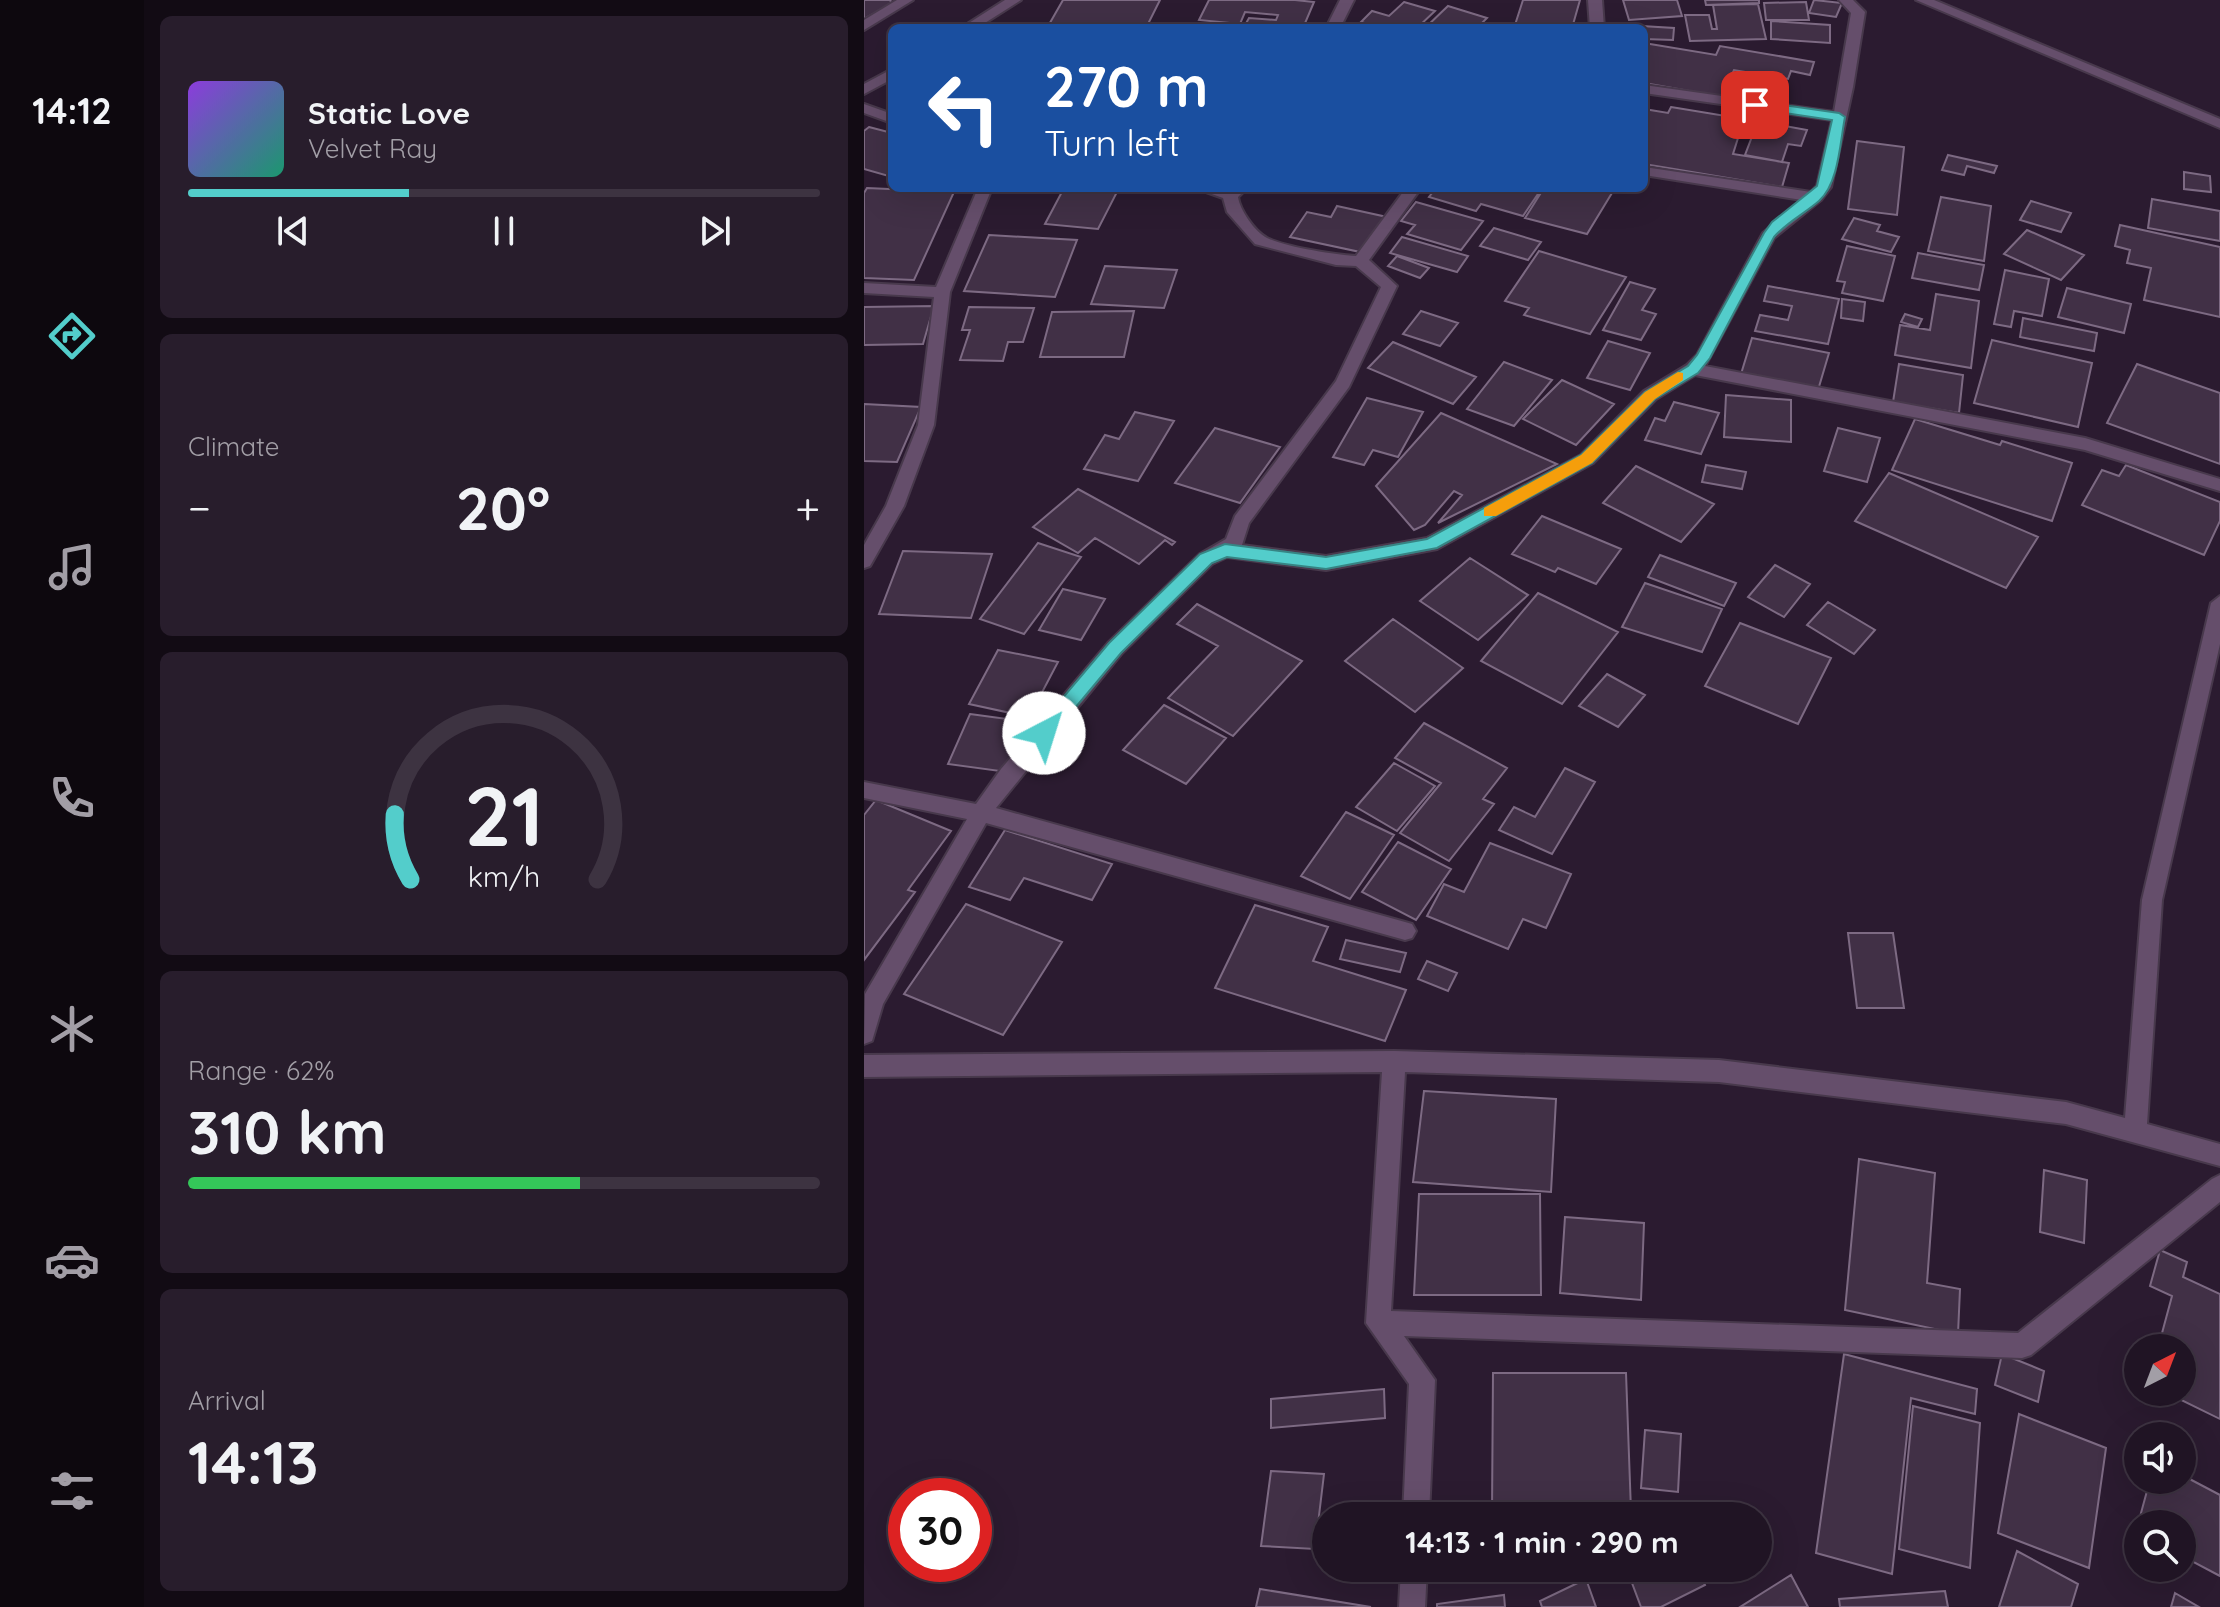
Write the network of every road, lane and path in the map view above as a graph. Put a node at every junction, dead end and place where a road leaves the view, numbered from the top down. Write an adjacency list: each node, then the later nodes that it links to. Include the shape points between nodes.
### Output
1 (906, 0): 10 (street)
2 (1014, 0): 7 (street)
3 (1347, 0): 8 (street)
4 (1595, 0): 9 (street)
5 (1846, 0): 16 (street, via 1858,12)
6 (1923, 0): 17 (street)
7 (975, 24)
8 (1335, 24)
9 (1597, 24)
10 (864, 26)
11 (888, 75): 12 (street)
12 (864, 90)
13 (1648, 90): 16 (street)
14 (864, 108): 15 (street)
15 (888, 117)
16 (1839, 117): 22 (street, via 1824,187)
17 (2220, 124)
18 (1648, 172): 22 (street)
19 (983, 192): 25 (street)
20 (1235, 192): 23 (street, via 1232,209 1260,241)
21 (1411, 192): 23 (street)
22 (1816, 197): 26 (street, via 1768,236)
23 (1360, 261): 28 (street, via 1389,286 1343,383)
24 (864, 288): 25 (street)
25 (942, 292): 29 (street, via 926,425 895,506)
26 (1693, 369): 27 (street, via 2085,444); 28 (street, via 1650,395 1587,459 1431,544 1326,563)
27 (2220, 485)
28 (1225, 550): 32 (street, via 1206,559 1115,648)
29 (864, 561)
30 (2220, 603): 37 (street, via 2152,900)
31 (864, 790): 32 (street)
32 (981, 813): 33 (street); 34 (street, via 873,1001)
33 (1405, 931)
34 (864, 1034)
35 (1394, 1061): 36 (street); 37 (street, via 1719,1071 2066,1113); 40 (street)
36 (864, 1066)
37 (2135, 1132): 38 (street)
38 (2220, 1155)
39 (2220, 1187): 40 (street, via 2022,1346)
40 (1378, 1323): 41 (street, via 1422,1380)
41 (1417, 1502)
42 (1413, 1582): 43 (street)
43 (1412, 1607)

